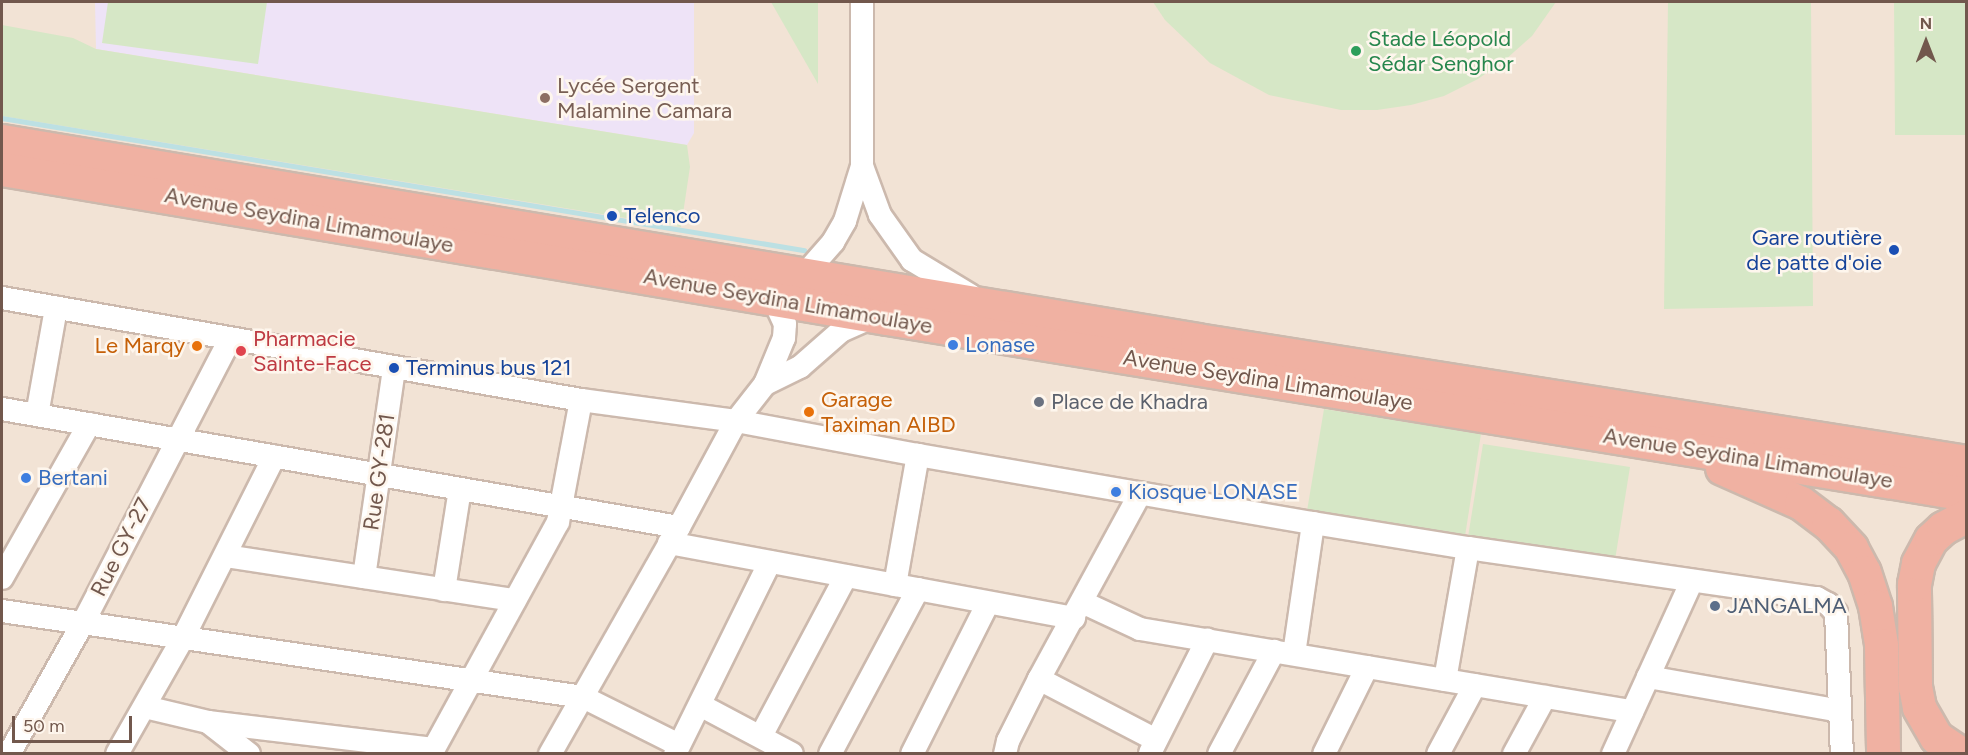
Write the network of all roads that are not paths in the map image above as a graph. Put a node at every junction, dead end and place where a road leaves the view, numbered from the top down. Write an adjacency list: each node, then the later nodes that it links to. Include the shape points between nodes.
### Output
1 (862, 2): 3 (street)
2 (2, 141): 5 (highway, Avenue Seydina Limamoulaye)
3 (862, 166): 5 (street, via 845,221 833,242); 8 (street, via 880,215 912,260)
4 (2, 169): 7 (highway, Avenue Seydina Limamoulaye)
5 (805, 274): 8 (highway, Avenue Seydina Limamoulaye)
6 (2, 298): 9 (street)
7 (773, 298): 10 (highway, Avenue Seydina Limamoulaye); 13 (street, via 785,324 784,338)
8 (989, 304): 22 (highway, Avenue Seydina Limamoulaye)
9 (56, 308): 11 (street); 16 (street)
10 (876, 316): 13 (street, via 841,331 800,367); 20 (highway, Avenue Seydina Limamoulaye)
11 (230, 339): 12 (street); 19 (street, Rue GY-27)
12 (394, 368): 14 (street); 26 (street, Rue GY-281)
13 (765, 384): 17 (street)
14 (581, 400): 17 (street); 30 (street)
15 (4, 414): 16 (street)
16 (37, 415): 18 (street)
17 (736, 421): 23 (street); 33 (street)
18 (89, 424): 19 (street); 39 (street)
19 (176, 439): 24 (street); 48 (street, Rue GY-27)
20 (1650, 443): 29 (highway, Avenue Seydina Limamoulaye); 83 (highway, via 1769,487 1801,503 1828,523 1851,548 1875,606 1881,645)
21 (1966, 446): 22 (highway)
22 (1882, 447): 25 (highway, Avenue Seydina Limamoulaye)
23 (918, 456): 28 (street); 41 (street)
24 (274, 457): 26 (street); 35 (street)
25 (1966, 462)
26 (379, 475): 27 (street); 38 (street, Rue GY-281)
27 (460, 489): 30 (street); 42 (street)
28 (1140, 494): 32 (street); 46 (street)
29 (1966, 494)
30 (561, 507): 33 (street); 44 (street, via 552,534)
31 (1966, 516): 84 (highway, via 1931,539 1918,563 1914,584 1915,687 1919,707 1936,737)
32 (1313, 523): 34 (street); 51 (street)
33 (674, 535): 36 (street); 58 (street)
34 (1468, 548): 40 (street); 55 (street)
35 (226, 556): 38 (street); 49 (street)
36 (770, 562): 37 (street); 60 (street)
37 (846, 576): 41 (street); 65 (street)
38 (364, 577): 42 (street)
39 (2, 578)
40 (1692, 581): 53 (street); 63 (street, via 1817,598 1828,604 1836,613)
41 (895, 585): 43 (street)
42 (444, 590): 44 (street)
43 (918, 590): 45 (street); 74 (street)
44 (515, 600): 56 (street)
45 (988, 603): 46 (street); 75 (street)
46 (1078, 610): 50 (street, via 1140,629); 54 (street)
47 (2, 611): 48 (street)
48 (84, 621): 49 (street); 66 (street, Rue GY-27)
49 (183, 638): 56 (street); 61 (street)
50 (1207, 640): 51 (street); 67 (street)
51 (1284, 653): 52 (street); 77 (street)
52 (1367, 667): 55 (street); 78 (street)
53 (1648, 677): 62 (street); 63 (street)
54 (1039, 679): 67 (street); 76 (street)
55 (1445, 680): 57 (street)
56 (469, 682): 58 (street); 70 (street)
57 (1475, 685): 59 (street); 79 (street)
58 (583, 697): 68 (street); 72 (street)
59 (1545, 697): 62 (street); 80 (street)
60 (700, 705): 65 (street); 68 (street)
61 (145, 707): 64 (street); 69 (street)
62 (1632, 711): 81 (street)
63 (1840, 711): 82 (street)
64 (208, 722): 70 (street); 71 (street)
65 (760, 736): 73 (street)
66 (8, 744)
67 (1153, 747)
68 (677, 749)
69 (125, 750)
70 (432, 751)
71 (249, 753)
72 (550, 753)
73 (792, 753)
74 (830, 753)
75 (912, 753)
76 (1005, 753)
77 (1219, 753)
78 (1327, 753)
79 (1438, 753)
80 (1514, 753)
81 (1613, 753)
82 (1842, 753)
83 (1883, 753)
84 (1960, 753)

